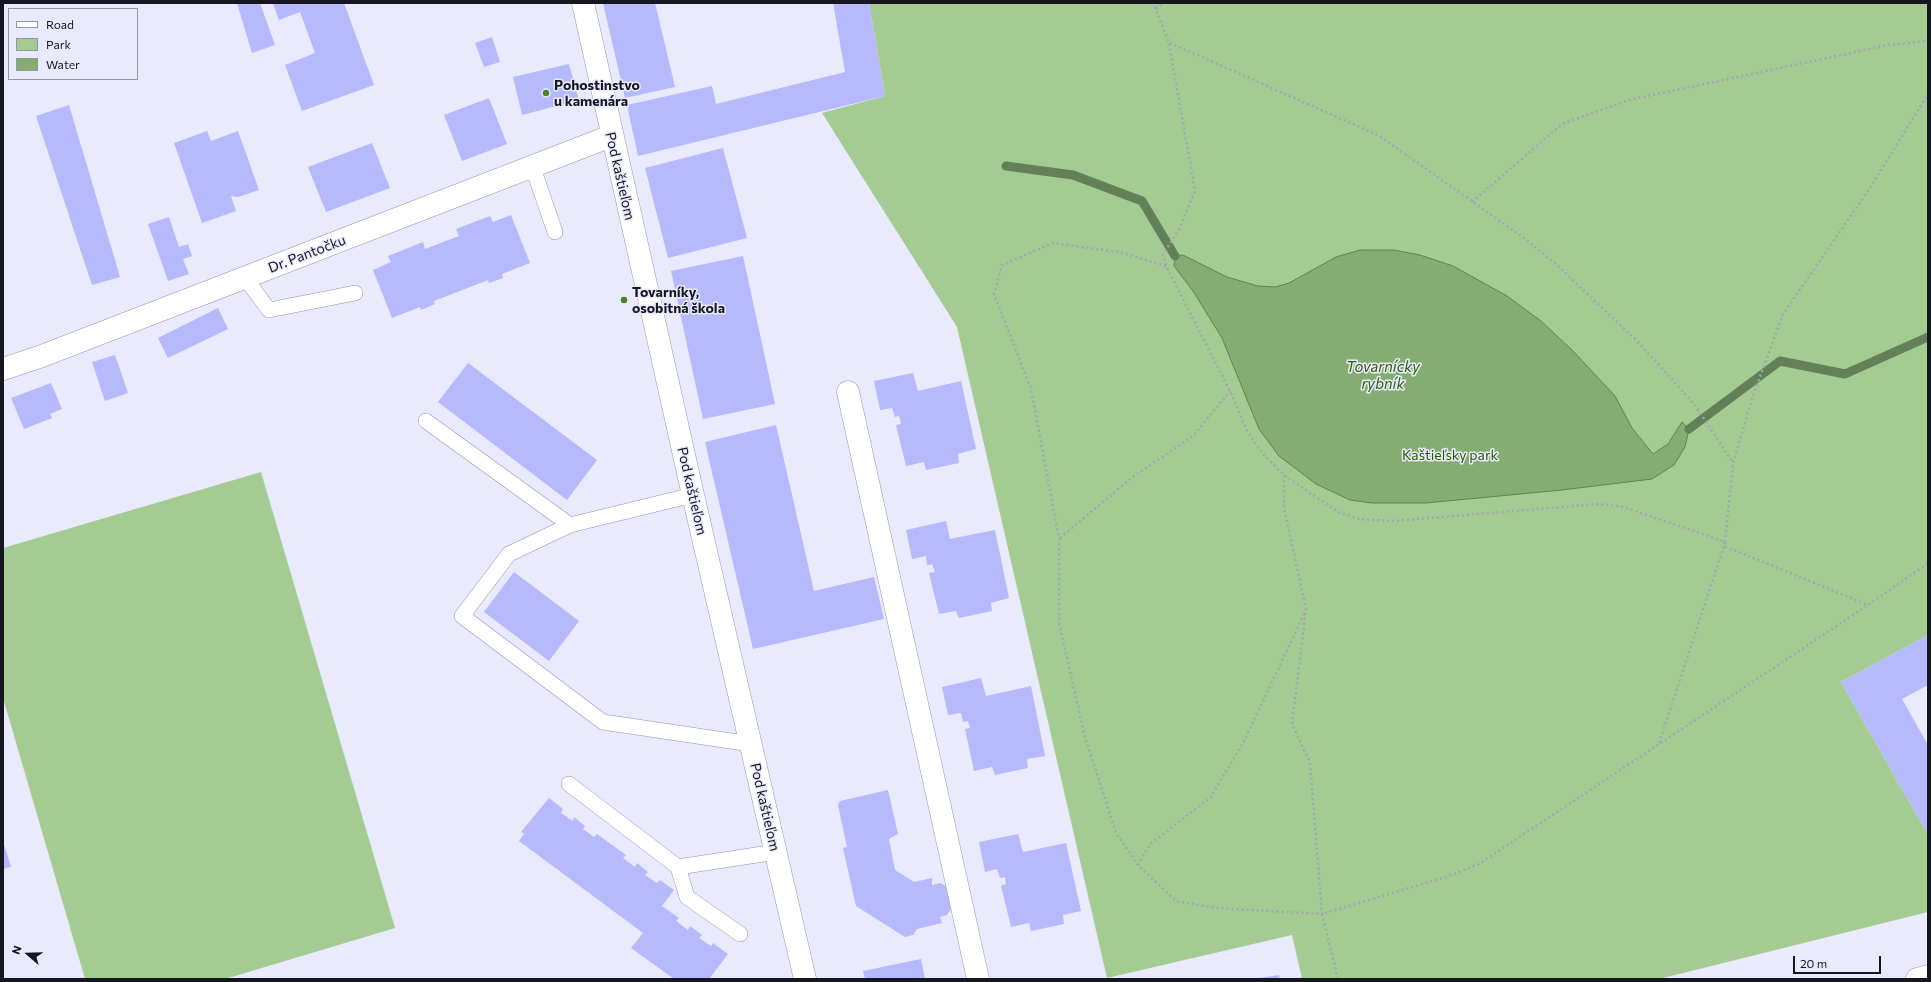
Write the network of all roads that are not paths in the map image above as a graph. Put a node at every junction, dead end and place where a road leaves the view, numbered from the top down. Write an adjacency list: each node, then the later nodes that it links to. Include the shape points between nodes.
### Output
1 (583, 3): 2 (street, Pod kaštieľom)
2 (611, 136): 3 (street, Dr. Pantočku); 10 (street, Pod kaštieľom)
3 (532, 165): 4 (lane); 5 (street, Dr. Pantočku)
4 (555, 232)
5 (245, 278): 6 (lane, via 269,310); 7 (street, Dr. Pantočku)
6 (355, 293)
7 (3, 369)
8 (848, 392): 19 (street)
9 (426, 420): 11 (lane)
10 (693, 495): 11 (lane); 12 (street, Pod kaštieľom)
11 (570, 525): 12 (lane, via 509,554 462,616 603,722)
12 (751, 744): 14 (street, Pod kaštieľom)
13 (569, 784): 15 (lane)
14 (776, 852): 15 (lane); 18 (street, Pod kaštieľom)
15 (678, 867): 16 (lane, via 687,897)
16 (740, 934)
17 (1928, 976): 20 (street)
18 (806, 979)
19 (978, 979)
20 (1917, 979)

